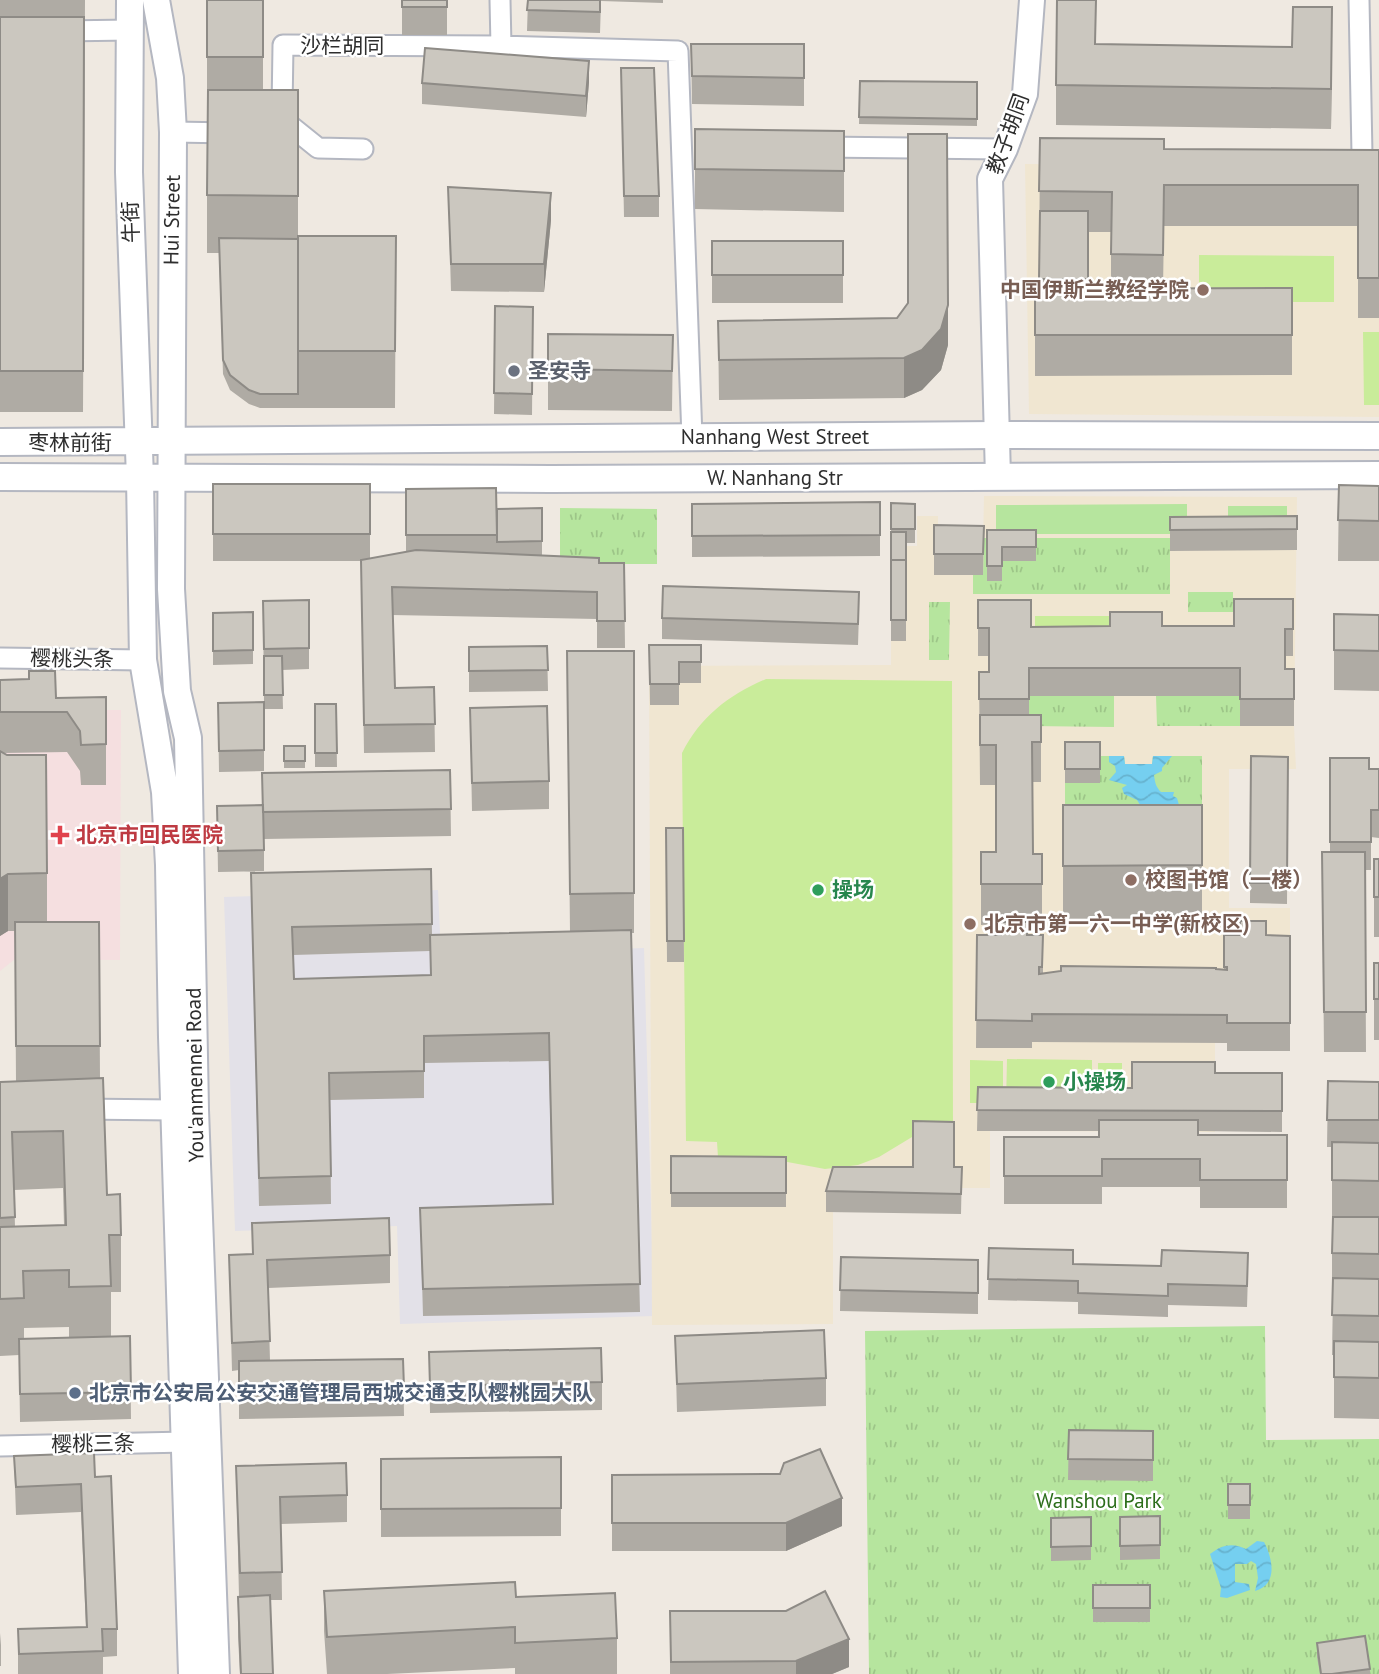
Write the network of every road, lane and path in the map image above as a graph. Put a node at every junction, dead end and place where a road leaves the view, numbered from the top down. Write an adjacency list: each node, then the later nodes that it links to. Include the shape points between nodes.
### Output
1 (130, 0): 6 (main road, 牛街)
2 (156, 0): 9 (main road, Hui Street, via 170,78)
3 (500, 0): 8 (street)
4 (1031, 0): 13 (street, 教子胡同, via 1025,94)
5 (1359, 0): 14 (street)
6 (131, 30): 7 (street); 20 (main road, 牛街, via 129,172)
7 (39, 32)
8 (501, 46): 12 (street, 沙栏胡同, via 283,46 282,111 273,120 318,148); 17 (street, via 678,51 688,146)
9 (173, 132): 10 (street); 19 (main road, Hui Street)
10 (247, 133)
11 (803, 147): 13 (street)
12 (362, 149)
13 (1005, 149): 15 (street, 教子胡同, via 990,179)
14 (1362, 154)
15 (997, 435): 16 (main road, Nanhang West Street); 17 (main road, Nanhang West Street); 24 (street, 教子胡同)
16 (1379, 436)
17 (692, 438): 19 (main road, Nanhang West Street)
18 (0, 442): 20 (main road, 枣林前街)
19 (170, 442): 20 (main road, Nanhang West Street); 23 (main road, Hui Street)
20 (139, 443): 25 (main road, 牛街)
21 (1379, 475): 24 (main road, W. Nanhang Str)
22 (0, 477): 25 (main road, W. Nanhang Str)
23 (171, 477): 24 (main road, W. Nanhang Str); 25 (main road, W. Nanhang Str); 29 (main road, You'anmennei Road, via 176,678 188,738)
24 (998, 477)
25 (140, 478): 27 (main road, You'anmennei Road)
26 (0, 659): 27 (street, 樱桃头条)
27 (144, 660): 29 (main road, You'anmennei Road, via 166,792)
28 (54, 1109): 29 (street)
29 (184, 1110): 30 (main road, You'anmennei Road)
30 (196, 1442): 31 (street, 樱桃三条); 32 (main road, You'anmennei Road); 33 (main road, You'anmennei Road)
31 (0, 1446)
32 (192, 1674)
33 (216, 1674)

